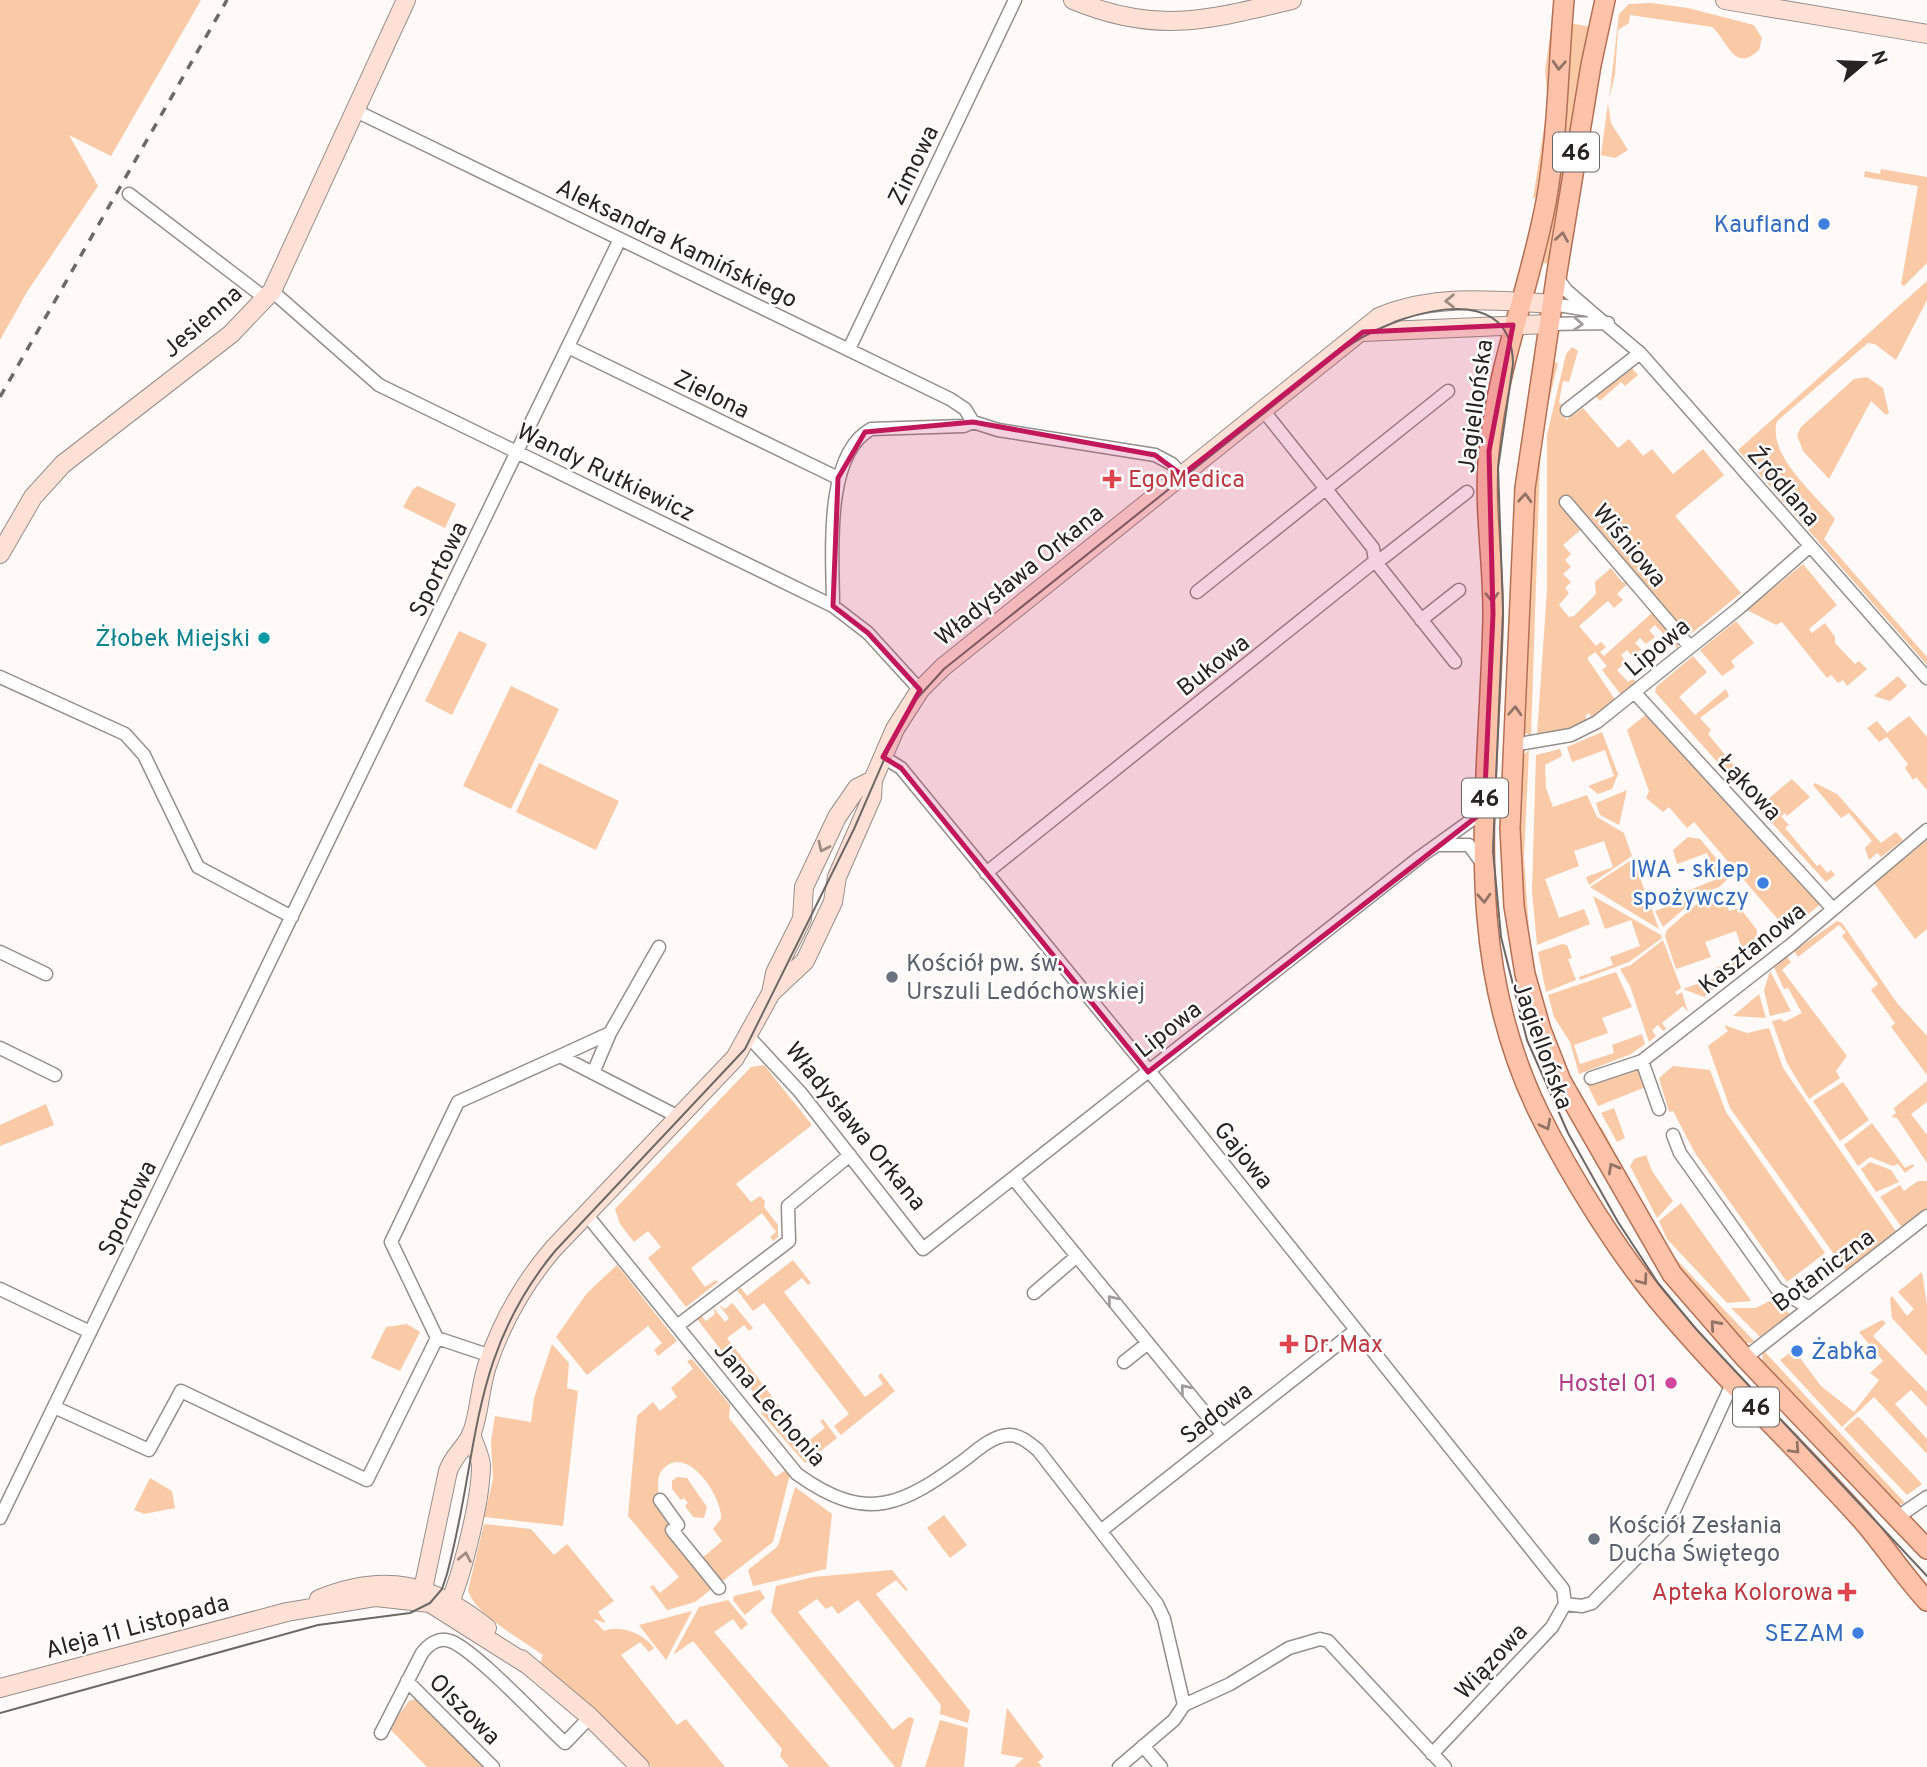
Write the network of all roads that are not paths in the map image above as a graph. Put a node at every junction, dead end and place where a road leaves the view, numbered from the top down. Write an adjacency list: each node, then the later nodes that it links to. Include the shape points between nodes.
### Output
1 (406, 0): 9 (street, Jesienna)
2 (1015, 0): 21 (street, Zimowa)
3 (1073, 0): 4 (street, via 1127,20 1162,22 1218,17)
4 (1292, 0)
5 (1563, 0): 14 (main road, Jagiellońska / 46, one-way to 14, via 1553,159)
6 (1605, 0): 12 (main road, Jagiellońska / 46, one-way to 6)
7 (1725, 0): 8 (street)
8 (1927, 34)
9 (356, 111): 11 (street, Aleksandra Kamińskiego); 13 (street, Jesienna)
10 (129, 194): 13 (street, Wandy Rutkiewicz)
11 (620, 239): 20 (street, Sportowa); 21 (street, Aleksandra Kamińskiego)
12 (1556, 276): 15 (street, Źródlana); 16 (main road, Jagiellońska / 46)
13 (269, 295): 27 (street, Wandy Rutkiewicz, via 379,385); 34 (street, Jesienna, via 231,334 63,464 33,497)
14 (1519, 302): 16 (street, Władysława Orkana); 18 (main road, Jagiellońska / 46); 19 (street, Władysława Orkana, one-way to 19, via 1422,303 1379,317)
15 (1589, 310): 16 (street, Źródlana); 17 (street, Źródlana)
16 (1550, 314): 17 (street, one-way to 17); 18 (street); 46 (main road, Jagiellońska / 46, one-way to 16, via 1525,488)
17 (1608, 323): 22 (street, Źródlana)
18 (1513, 325): 19 (street); 49 (main road, Jagiellońska / 46, one-way to 49, via 1488,459 1493,614)
19 (1363, 332): 24 (street, Władysława Orkana)
20 (568, 347): 27 (street, Sportowa); 29 (street, Zielona)
21 (849, 349): 26 (street, Aleksandra Kamińskiego, via 950,399 965,408)
22 (1640, 353): 25 (street); 33 (street, Źródlana)
23 (1448, 391): 30 (street)
24 (1263, 410): 28 (street, Władysława Orkana); 30 (street)
25 (1567, 410)
26 (973, 422): 28 (street, via 1156,455); 29 (street, via 871,429 859,436)
27 (518, 452): 38 (street, Wandy Rutkiewicz); 55 (street, Sportowa)
28 (1182, 475): 44 (street, Władysława Orkana)
29 (838, 478): 38 (street)
30 (1326, 489): 35 (street, via 1373,548); 37 (street)
31 (1467, 492): 35 (street, Bukowa)
32 (1566, 502): 40 (street, Wiśniowa)
33 (1810, 546): 40 (street, Lipowa); 43 (street, Źródlana)
34 (0, 554)
35 (1375, 561): 39 (street); 53 (street, Bukowa)
36 (1459, 590): 39 (street)
37 (1197, 592)
38 (833, 606): 44 (street, Wandy Rutkiewicz, via 868,633)
39 (1421, 620): 41 (street)
40 (1690, 647): 45 (street, Lipowa)
41 (1455, 662)
42 (0, 677): 55 (street, via 125,734 144,755 198,867)
43 (1927, 678)
44 (920, 690): 47 (street, Władysława Orkana, via 902,714)
45 (1635, 694): 46 (street, Lipowa, via 1571,735); 54 (street, Łąkowa)
46 (1513, 745): 87 (main road, Jagiellońska / 46, one-way to 46, via 1656,1251 1554,1067 1525,974 1514,906 1510,850)
47 (883, 757): 48 (street, Władysława Orkana); 53 (street, Gajowa, via 901,768)
48 (873, 780): 59 (street, Władysława Orkana, via 872,797 837,877 834,902 804,961); 59 (street, Władysława Orkana, one-way to 59, via 857,788 837,817 804,887 802,919 775,973)
49 (1484, 811): 51 (street, Lipowa); 52 (main road, Jagiellońska / 46)
50 (1927, 830): 54 (street, Kasztanowa)
51 (1440, 845): 52 (street, via 1469,845); 65 (street, Lipowa)
52 (1482, 865): 89 (main road, Jagiellońska / 46, one-way to 89, via 1494,979 1508,1035 1538,1111 1648,1287)
53 (986, 873): 65 (street, Gajowa)
54 (1833, 909): 64 (street, Kasztanowa)
55 (292, 917): 83 (street, Sportowa)
56 (659, 947): 60 (street)
57 (0, 952): 58 (street)
58 (46, 974)
59 (771, 993): 61 (street, Władysława Orkana)
60 (610, 1033): 63 (street); 66 (street)
61 (749, 1037): 70 (street, Władysława Orkana, via 736,1058); 72 (street, Władysława Orkana, via 800,1091)
62 (0, 1048): 67 (street)
63 (560, 1056): 66 (street); 84 (street, via 458,1102 391,1242)
64 (1642, 1061): 68 (street, Kasztanowa); 69 (street)
65 (1148, 1072): 73 (street, Lipowa); 82 (street, Gajowa)
66 (593, 1073): 70 (street)
67 (55, 1075)
68 (1591, 1078)
69 (1659, 1109)
70 (674, 1116): 74 (street, Władysława Orkana)
71 (1673, 1135): 80 (street, via 1680,1153 1777,1289)
72 (849, 1155): 76 (street, Władysława Orkana); 81 (street, via 788,1206 789,1241)
73 (1013, 1178): 76 (street, Lipowa); 77 (street)
74 (586, 1214): 81 (street, Jana Lechonia); 86 (street, Władysława Orkana, via 533,1275)
75 (1927, 1216): 80 (street, Botaniczna)
76 (923, 1249)
77 (1077, 1256): 79 (street); 85 (street, one-way to 77)
78 (0, 1289): 83 (street)
79 (1034, 1293)
80 (1808, 1307): 87 (street, Botaniczna)
81 (677, 1326): 97 (street, Jana Lechonia, via 796,1474 837,1498 860,1503 902,1500 996,1438 1012,1435 1038,1450)
82 (1356, 1329): 92 (street, Sadowa); 103 (street, Gajowa, via 1563,1589)
83 (90, 1332): 90 (street, Sportowa)
84 (437, 1338): 86 (street); 90 (street, via 367,1480 181,1391 149,1450)
85 (1148, 1343): 88 (street); 92 (street, one-way to 85)
86 (487, 1354): 91 (street, Władysława Orkana)
87 (1745, 1358): 96 (main road, Jagiellońska / 46)
88 (1124, 1362)
89 (1733, 1382): 101 (main road, Jagiellońska / 46, one-way to 101, via 1862,1520); 103 (street, via 1666,1528 1592,1603)
90 (54, 1407): 95 (street, Sportowa)
91 (471, 1434): 100 (street, Władysława Orkana, via 448,1471); 102 (street, one-way to 91, via 463,1568 481,1464)
92 (1223, 1435): 97 (street, Sadowa)
93 (1927, 1497): 96 (street)
94 (660, 1500): 99 (street, via 678,1525 671,1529 699,1555)
95 (0, 1518)
96 (1896, 1518): 98 (main road, Jagiellońska / 46)
97 (1101, 1530): 107 (street, Jana Lechonia, via 1157,1604)
98 (1927, 1549)
99 (719, 1588)
100 (427, 1596): 102 (street); 104 (street, Aleja 11 Listopada); 106 (street, Aleja 11 Listopada, via 376,1597 287,1612)
101 (1927, 1601)
102 (450, 1602): 104 (street, Aleja 11 Listopada)
103 (1565, 1604): 111 (street, Wiązowa, via 1552,1627)
104 (528, 1665): 108 (street, Aleja 11 Listopada)
105 (407, 1681): 108 (street, via 429,1645 448,1640 475,1658 565,1743); 109 (street); 112 (street, Olszowa)
106 (0, 1688)
107 (1184, 1705): 110 (street, via 1174,1720); 111 (street, via 1289,1648 1320,1639 1328,1641)
108 (590, 1717): 113 (street, Aleja 11 Listopada)
109 (380, 1733)
110 (1143, 1746): 114 (street); 115 (street)
111 (1432, 1754): 116 (street)
112 (492, 1767)
113 (640, 1767)
114 (1119, 1767)
115 (1161, 1767)
116 (1445, 1767)

